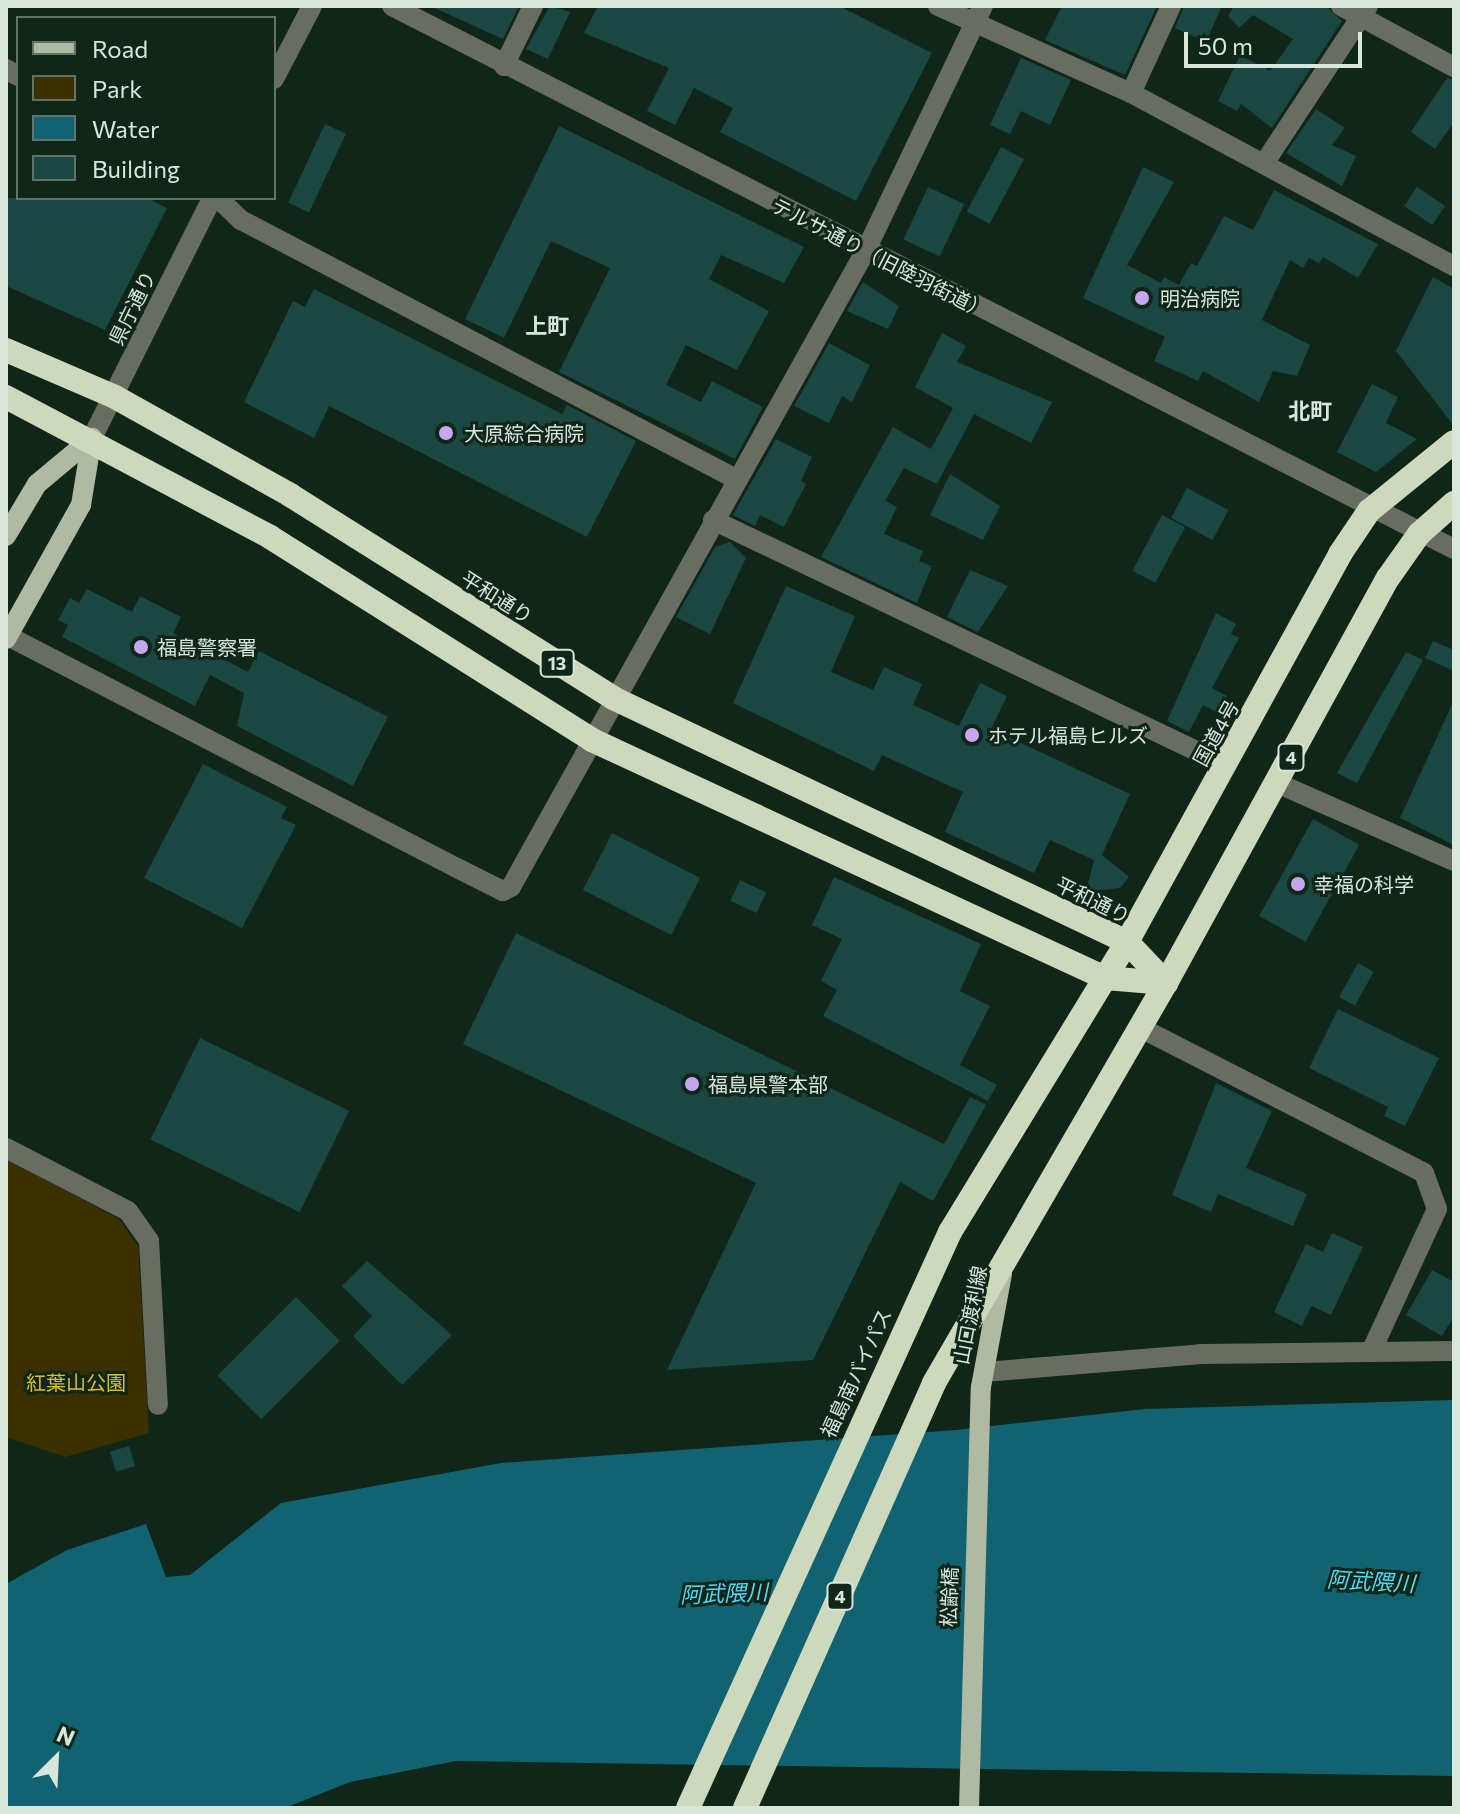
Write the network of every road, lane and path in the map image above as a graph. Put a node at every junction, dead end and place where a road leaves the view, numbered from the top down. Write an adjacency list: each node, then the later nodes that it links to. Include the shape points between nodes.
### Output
1 (312, 6): 11 (street)
2 (392, 6): 9 (street, テルサ通り（旧陸羽街道）)
3 (533, 6): 9 (street)
4 (938, 6): 8 (street)
5 (1171, 6): 12 (street)
6 (1341, 6): 7 (street)
7 (1364, 11): 10 (street); 13 (street)
8 (979, 14): 12 (street); 16 (street)
9 (504, 66): 16 (street, テルサ通り（旧陸羽街道）)
10 (1454, 67)
11 (276, 75)
12 (1131, 93): 13 (street)
13 (1265, 162): 17 (street)
14 (211, 200): 20 (street, 県庁通り)
15 (220, 200): 23 (street, via 241,220)
16 (866, 250): 23 (street); 25 (street, テルサ通り（旧陸羽街道）)
17 (1452, 259)
18 (6, 350): 20 (highway, 平和通り / 13)
19 (6, 397): 21 (highway, 13)
20 (115, 397): 21 (street, 県庁通り); 31 (highway, 平和通り / 13, via 290,495)
21 (92, 438): 28 (main road, 県庁通り, via 37,484); 30 (main road, 県庁通り, via 81,505); 32 (highway, 13, via 270,537)
22 (1454, 442): 25 (highway)
23 (736, 479): 26 (street)
24 (1454, 503): 27 (highway, 4)
25 (1369, 511): 27 (street, テルサ通り（旧陸羽街道）); 33 (highway, 国道4号)
26 (713, 520): 31 (street); 33 (street)
27 (1419, 534): 29 (street, テルサ通り（旧陸羽街道）); 34 (highway, 4)
28 (6, 536)
29 (1454, 549)
30 (7, 636): 32 (street, via 503,891 519,879)
31 (613, 698): 32 (street); 36 (highway, 平和通り / 13)
32 (592, 740): 37 (highway, 13)
33 (1226, 765): 36 (highway, 国道4号)
34 (1277, 783): 35 (street); 38 (highway, 4)
35 (1454, 861)
36 (1127, 942): 37 (highway, 国道4号); 38 (highway, 平和通り / 13)
37 (1105, 978): 38 (highway, 13); 46 (highway, 福島南バイパス, via 950,1232 881,1372)
38 (1166, 983): 39 (highway, 4)
39 (1139, 1027): 41 (highway, 4); 43 (street, via 1424,1173 1437,1209)
40 (6, 1148): 45 (street, via 128,1211 149,1241)
41 (1006, 1252): 44 (main road, 山口渡利線); 47 (highway, 4, via 934,1383)
42 (1454, 1351): 43 (street)
43 (1371, 1352): 44 (street, via 1185,1355)
44 (982, 1380): 48 (main road, 松齢橋)
45 (158, 1405)
46 (688, 1808)
47 (745, 1808)
48 (969, 1808)

